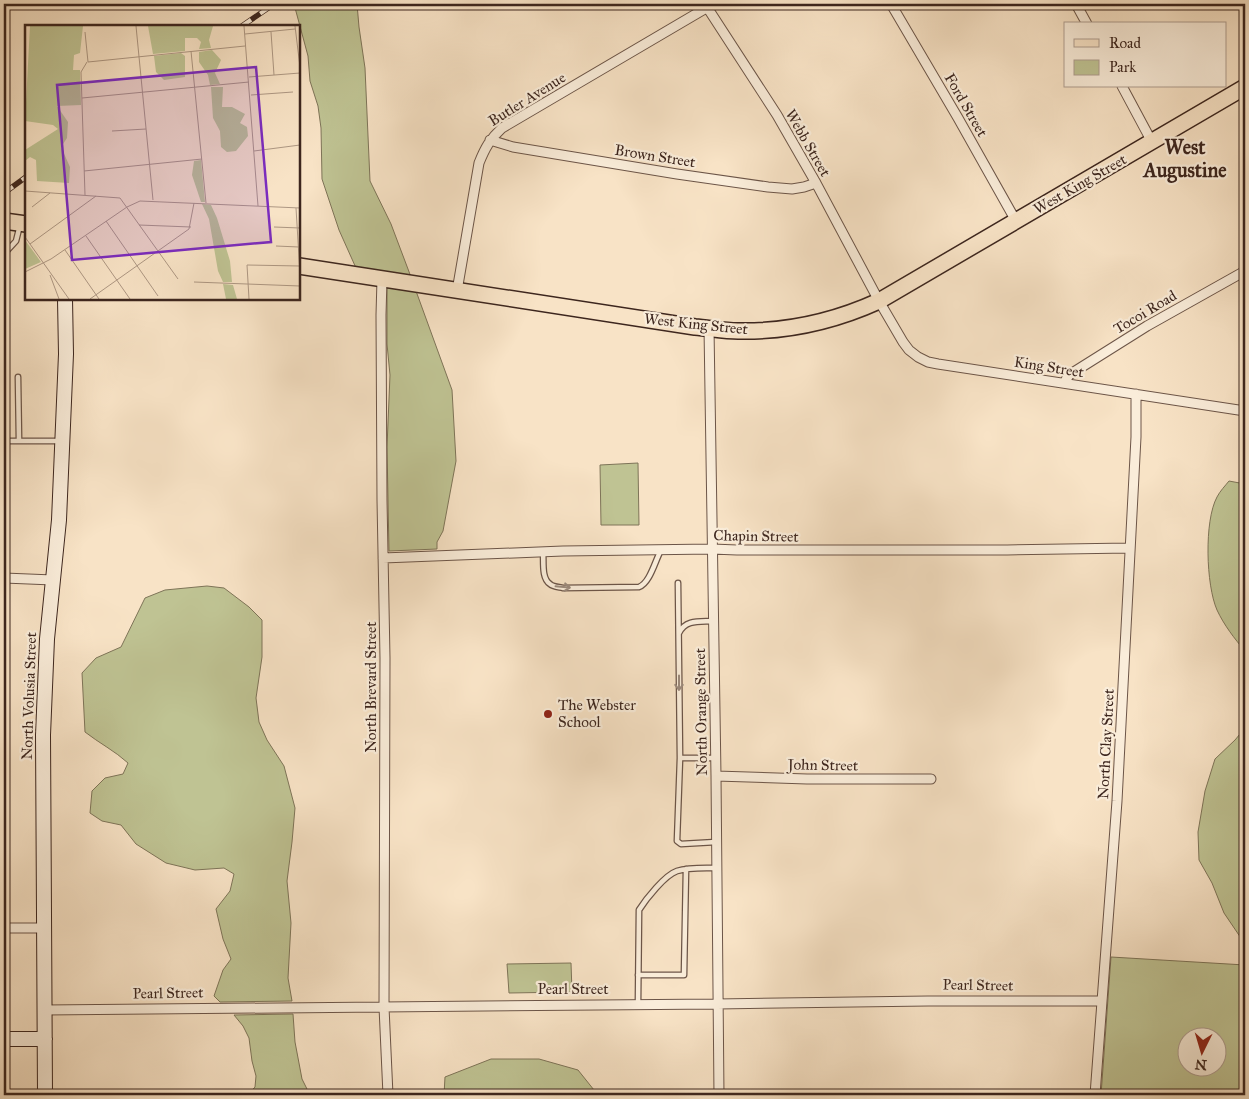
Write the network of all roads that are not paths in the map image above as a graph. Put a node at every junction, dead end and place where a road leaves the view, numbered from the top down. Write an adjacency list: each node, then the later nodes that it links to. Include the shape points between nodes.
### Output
1 (891, 4): 11 (street, Ford Street)
2 (1076, 4): 4 (street)
3 (708, 5): 7 (street, Butler Avenue, via 502,128); 9 (street, Webb Street)
4 (1086, 22)
5 (1245, 87): 8 (main road, West King Street)
6 (1123, 88): 8 (street)
7 (490, 140): 9 (street, Brown Street, via 768,187 792,189); 17 (street, Butler Avenue, via 479,163)
8 (1152, 142): 11 (main road, West King Street)
9 (816, 183): 19 (street, Webb Street)
10 (4, 221): 12 (main road)
11 (1016, 221): 19 (main road, West King Street)
12 (24, 224): 13 (lane, via 16,241)
13 (4, 254)
14 (300, 266): 16 (main road, West King Street)
15 (1245, 271): 22 (street, Tocoi Road, via 1141,330 1069,375)
16 (382, 279): 17 (main road, West King Street); 32 (street, North Brevard Street)
17 (458, 291): 20 (main road, West King Street)
18 (65, 300): 27 (main road, North Volusia Street)
19 (879, 301): 20 (main road, West King Street, via 838,317 795,327 766,331); 22 (street, King Street, via 902,342 928,362)
20 (709, 328): 30 (street, North Orange Street)
21 (18, 377): 26 (lane)
22 (1064, 383): 23 (street, King Street)
23 (1136, 394): 24 (street, King Street); 28 (street, North Clay Street)
24 (1245, 412)
25 (4, 441): 26 (lane)
26 (18, 441): 27 (lane)
27 (62, 441): 34 (main road, North Volusia Street)
28 (1129, 548): 30 (street, Chapin Street); 48 (street, North Clay Street, via 1117,801)
29 (661, 549): 30 (street, Chapin Street); 31 (street, Chapin Street); 31 (lane, one-way to 29, via 544,575 551,586 639,587 648,580)
30 (712, 549): 36 (street, North Orange Street)
31 (543, 551): 32 (street, Chapin Street)
32 (383, 558): 51 (street, North Brevard Street)
33 (4, 578): 34 (street)
34 (53, 580): 46 (main road, North Volusia Street, via 42,735)
35 (678, 583): 37 (lane)
36 (714, 621): 37 (lane, via 688,623); 39 (street, North Orange Street)
37 (679, 634): 38 (lane, one-way to 38)
38 (680, 758): 39 (lane); 42 (lane, via 677,841 681,844)
39 (716, 758): 40 (street, North Orange Street)
40 (716, 776): 41 (street, John Street, via 807,780); 42 (street, North Orange Street)
41 (931, 779)
42 (716, 842): 43 (street, North Orange Street)
43 (716, 868): 44 (lane); 49 (street, North Orange Street)
44 (686, 869): 47 (lane, via 668,876 639,910); 47 (lane, via 684,974)
45 (4, 928): 46 (street)
46 (44, 928): 52 (main road, North Volusia Street)
47 (638, 975): 50 (lane)
48 (1102, 1001): 49 (street, Pearl Street); 58 (street, North Clay Street)
49 (717, 1004): 50 (street, Pearl Street); 57 (street, North Orange Street)
50 (638, 1005): 51 (street, Pearl Street)
51 (384, 1007): 52 (street, Pearl Street); 56 (street, North Brevard Street)
52 (45, 1010): 54 (main road, North Volusia Street)
53 (4, 1039): 54 (main road)
54 (45, 1040): 55 (main road, North Volusia Street)
55 (45, 1095)
56 (388, 1095)
57 (719, 1095)
58 (1095, 1095)

